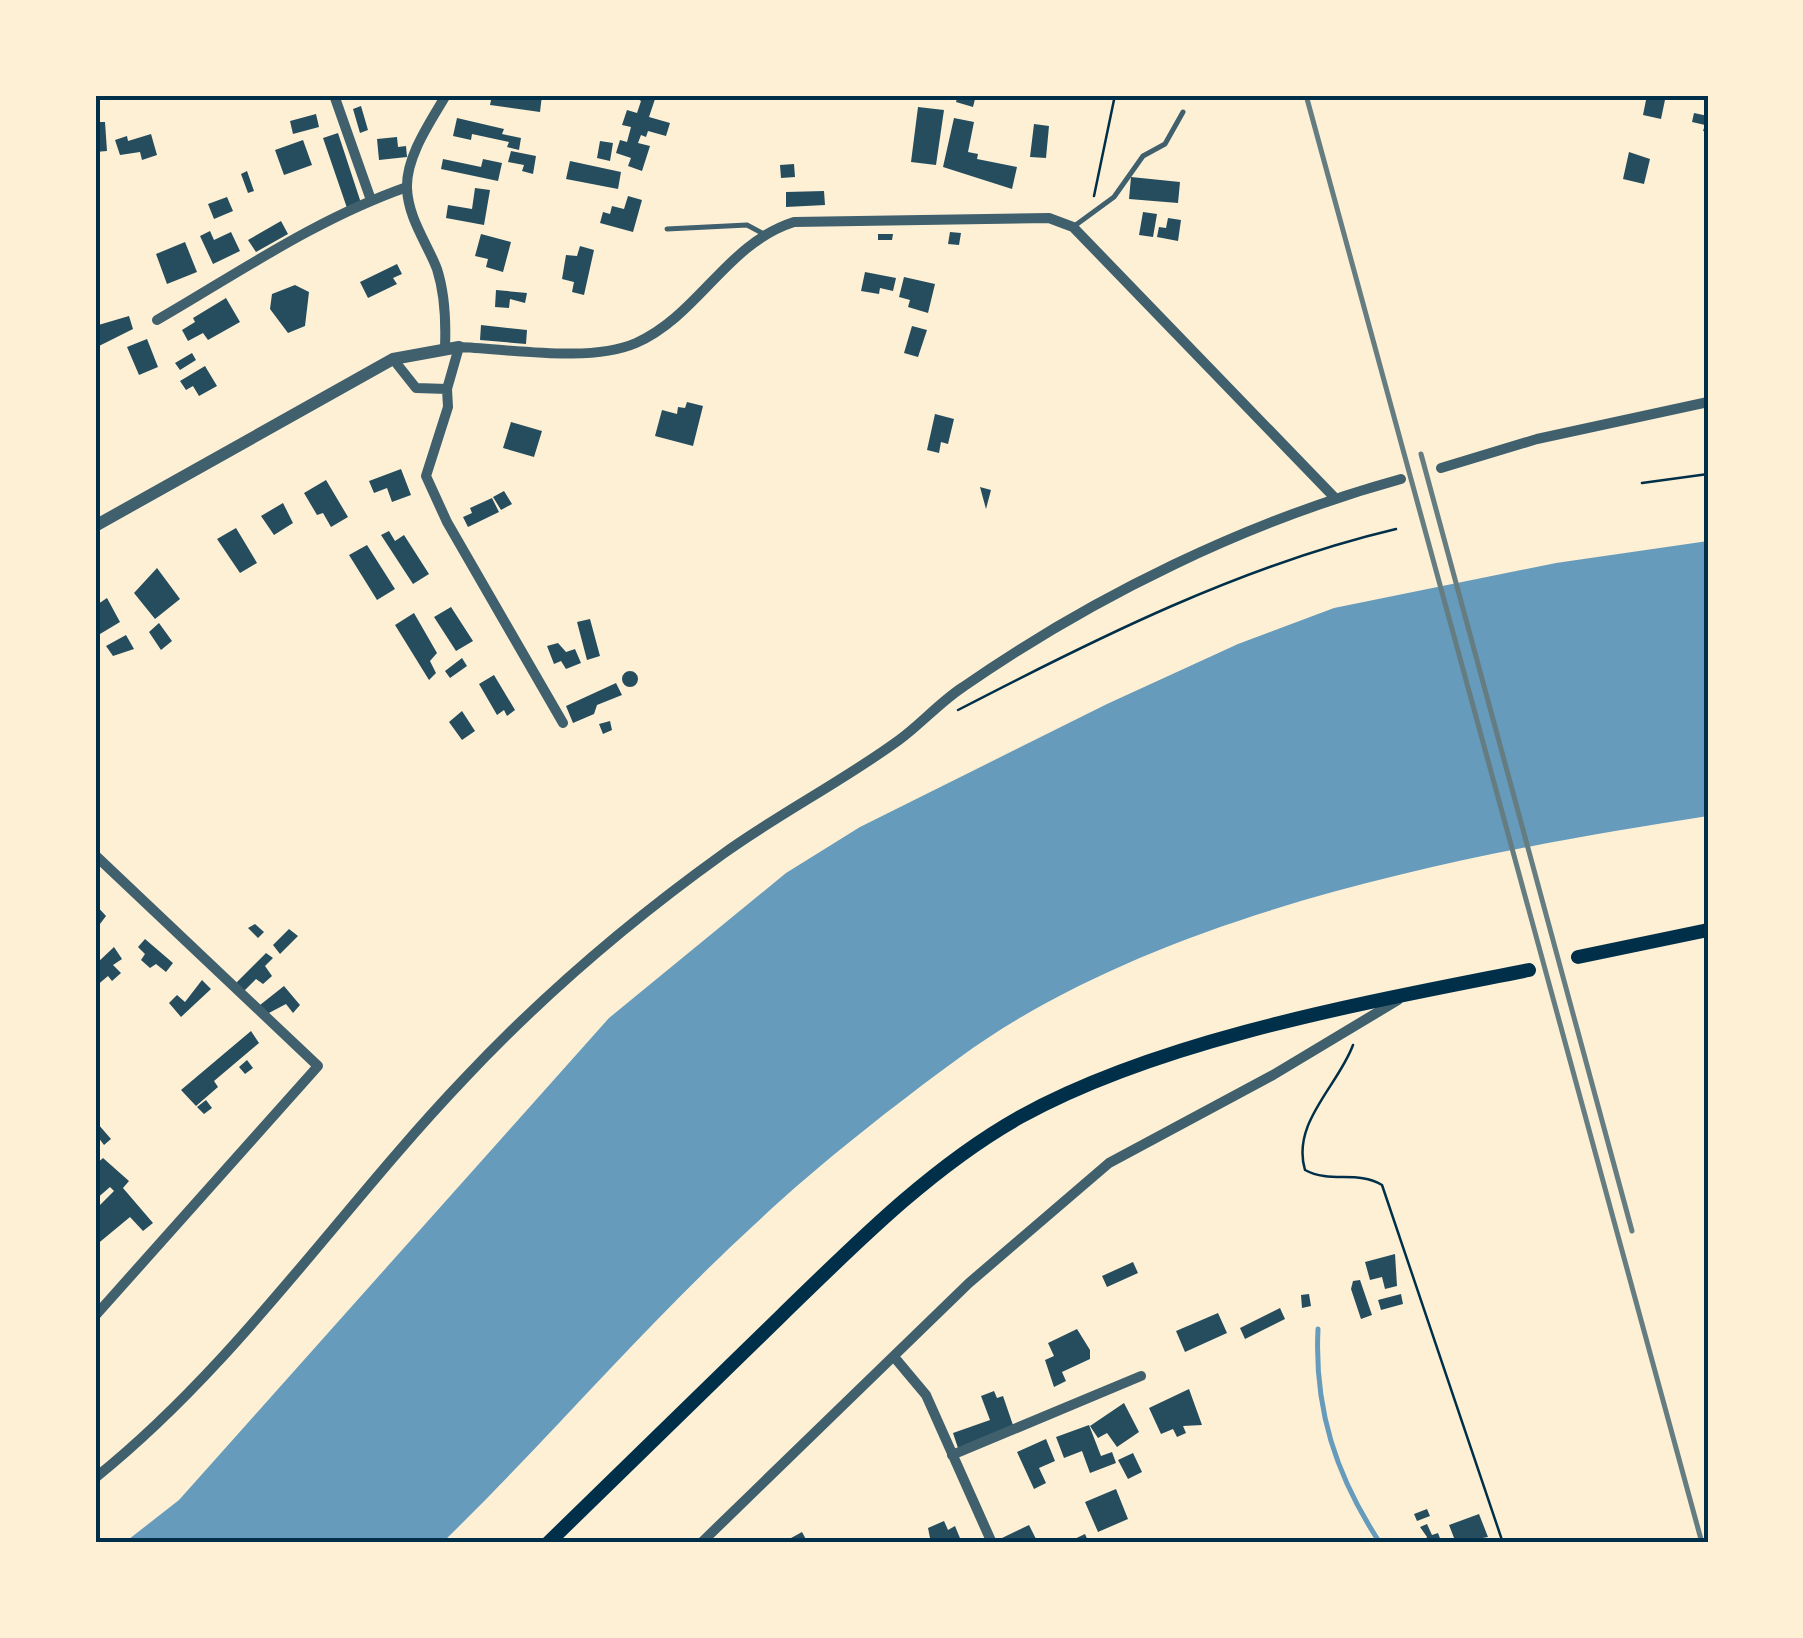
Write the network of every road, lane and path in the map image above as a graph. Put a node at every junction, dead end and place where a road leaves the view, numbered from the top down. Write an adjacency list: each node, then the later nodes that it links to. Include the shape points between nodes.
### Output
1 (334, 95): 6 (street)
2 (446, 95): 5 (street, via 422,138)
3 (1115, 95): 7 (path)
4 (1183, 112): 7 (lane, via 1165,144 1143,156 1114,197)
5 (407, 187): 6 (street); 12 (street, via 438,271)
6 (370, 200): 11 (street)
7 (1092, 210): 8 (lane)
8 (1073, 227): 10 (street, via 1050,218 814,220); 20 (street)
9 (667, 229): 10 (lane, via 746,225)
10 (764, 234): 12 (street, via 654,334 632,345 600,352)
11 (157, 320)
12 (452, 347): 13 (street); 14 (street)
13 (392, 358): 14 (street, via 416,388); 21 (street)
14 (447, 390): 24 (street, via 448,407 426,476)
15 (1708, 402): 16 (street, via 1537,439)
16 (1441, 468)
17 (1708, 474): 19 (path)
18 (1400, 479): 20 (street)
19 (1642, 484)
20 (1334, 498): 35 (street, via 1204,553 1006,658 898,740 657,903 465,1077 200,1383)
21 (95, 526)
22 (1396, 530): 23 (path, via 1316,548 1068,653)
23 (950, 714)
24 (563, 723)
25 (95, 856): 31 (street, via 318,1066)
26 (1708, 930): 27 (main road)
27 (1578, 958)
28 (1529, 970): 29 (main road)
29 (1408, 994): 30 (street); 36 (main road, via 1128,1070 974,1145 844,1254)
30 (1357, 1024): 32 (street, via 1109,1162 969,1283); 39 (path, via 1344,1070 1305,1129 1301,1156 1305,1170 1320,1178 1367,1176 1382,1184)
31 (95, 1316)
32 (896, 1358): 34 (street, via 926,1395); 37 (street)
33 (1141, 1376): 34 (street)
34 (952, 1455): 38 (street)
35 (95, 1478)
36 (548, 1543)
37 (701, 1543)
38 (992, 1543)
39 (1503, 1543)

